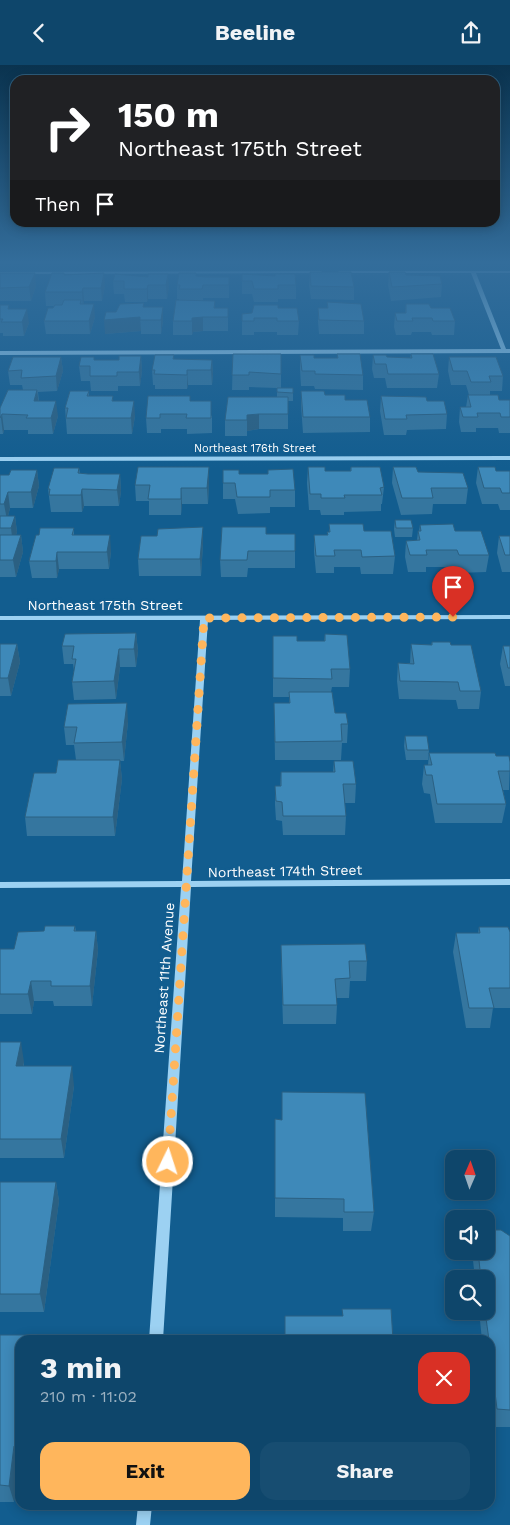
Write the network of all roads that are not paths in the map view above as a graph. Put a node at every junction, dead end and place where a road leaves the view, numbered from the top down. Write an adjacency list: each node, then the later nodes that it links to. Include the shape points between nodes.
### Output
1 (499, 332): 2 (street)
2 (507, 351): 3 (street)
3 (0, 353)
4 (510, 458): 5 (street, Northeast 176th Street)
5 (0, 459)
6 (510, 617): 8 (street, Northeast 175th Street)
7 (0, 618): 8 (street, Northeast 175th Street)
8 (204, 618): 11 (street, Northeast 11th Avenue)
9 (510, 882): 11 (street, Northeast 174th Street)
10 (0, 885): 11 (street, Northeast 174th Street)
11 (186, 885): 12 (street, Northeast 11th Avenue)
12 (156, 1335)
13 (145, 1510): 14 (street)
14 (144, 1525)

